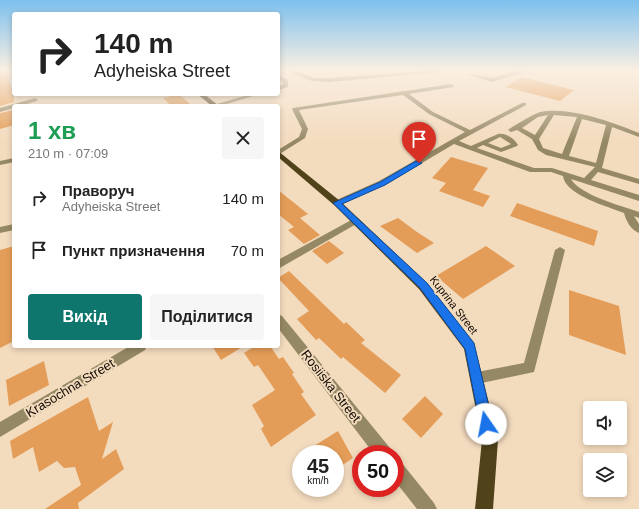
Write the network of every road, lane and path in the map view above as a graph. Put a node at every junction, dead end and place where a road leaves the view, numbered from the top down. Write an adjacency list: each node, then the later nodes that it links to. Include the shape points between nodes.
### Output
1 (399, 94): 21 (street, via 295,109 305,128 302,138)
2 (405, 94): 15 (street, via 431,113)
3 (202, 96): 7 (main road)
4 (250, 96): 8 (street)
5 (35, 100): 6 (street)
6 (21, 104)
7 (212, 104)
8 (222, 104)
9 (524, 104): 15 (street)
10 (12, 107): 11 (street)
11 (0, 110)
12 (552, 113): 13 (street); 17 (street); 17 (street, via 540,114 515,129)
13 (580, 117): 14 (street); 23 (street)
14 (609, 124): 16 (street); 26 (street)
15 (470, 132): 18 (street)
16 (639, 134)
17 (536, 140): 23 (street, via 540,149)
18 (454, 142): 20 (street); 31 (street, via 382,183)
19 (483, 143): 20 (street)
20 (471, 148): 27 (street, via 533,170 552,170)
21 (280, 152)
22 (280, 155): 31 (main road, Kuprina Street)
23 (565, 157): 26 (street)
24 (12, 160): 25 (street)
25 (0, 163)
26 (598, 168): 28 (street); 29 (street)
27 (566, 175): 28 (street); 32 (street, via 572,186)
28 (585, 181): 30 (street)
29 (639, 182)
30 (639, 198)
31 (337, 203): 34 (main road, Kuprina Street)
32 (628, 211): 33 (street); 37 (street, via 631,221)
33 (639, 214)
34 (355, 221): 39 (street); 42 (main road, Kuprina Street, via 423,286 470,347)
35 (12, 227): 36 (street)
36 (0, 230)
37 (639, 230)
38 (560, 250): 42 (street, via 529,368)
39 (280, 264)
40 (280, 322): 44 (street, Rosiiska Street)
41 (137, 348): 43 (street, Krasochna Street)
42 (476, 378): 47 (main road, Kuprina Street, via 490,440)
43 (0, 430)
44 (377, 445)
45 (404, 479): 46 (street)
46 (428, 509)
47 (484, 509)

